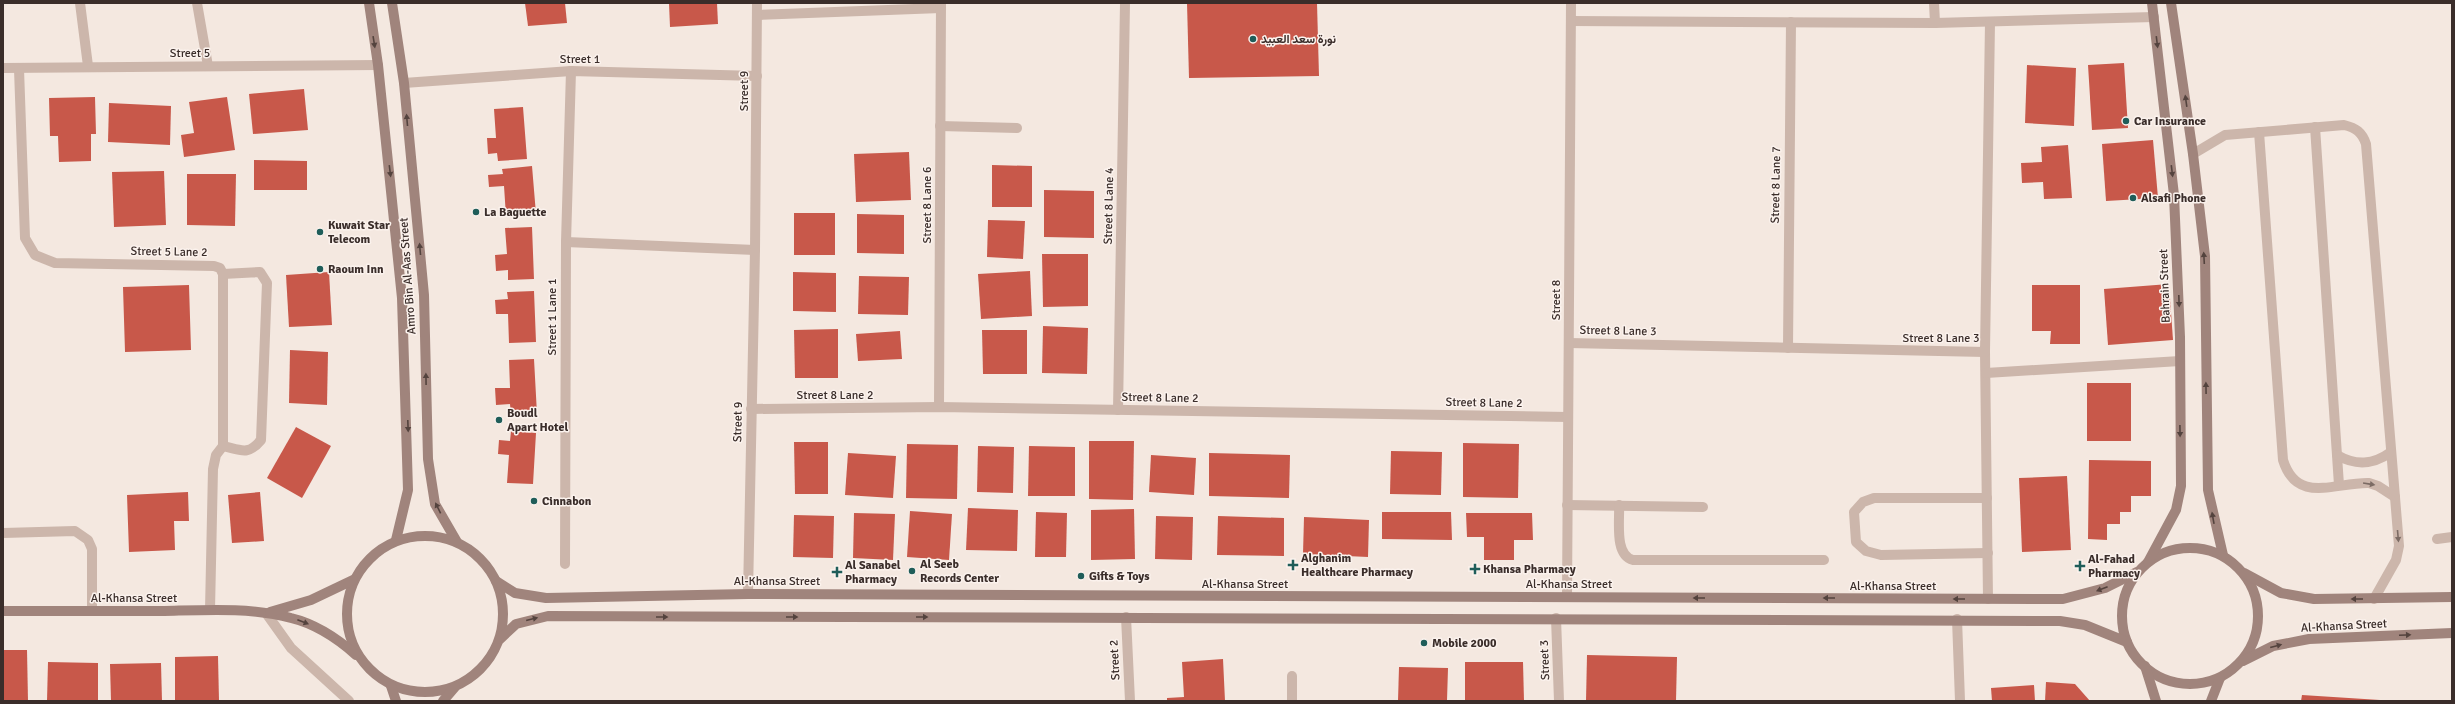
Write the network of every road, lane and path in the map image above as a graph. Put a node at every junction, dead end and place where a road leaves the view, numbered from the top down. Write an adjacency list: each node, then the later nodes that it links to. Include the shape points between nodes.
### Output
1 (80, 3): 19 (street)
2 (197, 3): 20 (street)
3 (369, 3): 18 (street, Amro Bin Al-Aas Street, one-way to 18)
4 (392, 3): 25 (street, Amro Bin Al-Aas Street)
5 (757, 3): 12 (street, Street 9)
6 (1125, 3): 41 (street, Street 8 Lane 4)
7 (1571, 3): 14 (street, Street 8)
8 (1934, 3): 17 (street)
9 (2152, 3): 13 (street, Bahrain Street)
10 (2171, 3): 30 (street, one-way to 10)
11 (941, 6): 12 (street); 26 (street, Street 8 Lane 6)
12 (757, 15): 24 (street, Street 9)
13 (2154, 17): 16 (street); 37 (street, Bahrain Street, one-way to 37, via 2174,194)
14 (1571, 21): 15 (street); 34 (street, Street 8)
15 (1791, 22): 17 (street); 35 (street, Street 8 Lane 7)
16 (1990, 22): 17 (street); 36 (street, Street 8 Lane 3)
17 (1935, 23)
18 (378, 65): 20 (street, Street 5); 55 (street, Amro Bin Al-Aas Street, one-way to 55, via 402,298 406,372 408,490)
19 (88, 66): 20 (street, Street 5); 22 (street, Street 5)
20 (208, 66)
21 (3, 68): 22 (street, Street 5)
22 (19, 69): 33 (street, Street 5 Lane 2, via 25,238 35,255 55,263 214,266 220,268)
23 (571, 71): 24 (street, Street 1); 25 (street, Street 1); 31 (street, Street 1 Lane 1)
24 (757, 76): 32 (street, Street 9)
25 (404, 83): 56 (street, Amro Bin Al-Aas Street, one-way to 25, via 435,504 428,459 424,295)
26 (940, 126): 28 (street); 39 (street, Street 8 Lane 6)
27 (2315, 127): 29 (street); 44 (street, via 2344,124 2351,126 2358,130 2366,144); 45 (street)
28 (1018, 128)
29 (2259, 132): 30 (street, via 2225,135); 46 (street, via 2283,460 2290,476 2300,485 2310,489)
30 (2194, 154): 58 (street, one-way to 30, via 2208,490 2205,256)
31 (566, 242): 32 (street); 61 (street, Street 1 Lane 1)
32 (755, 250): 40 (street, Street 9)
33 (223, 274): 43 (street); 43 (street, via 260,272 267,283 261,440 254,449 245,451)
34 (1569, 343): 35 (street, Street 8 Lane 3); 42 (street, Street 8)
35 (1788, 348): 36 (street, Street 8 Lane 3)
36 (1985, 352): 38 (street)
37 (2180, 361): 38 (street); 60 (street, Bahrain Street, one-way to 60, via 2181,486 2176,510)
38 (1986, 373): 48 (street)
39 (939, 407): 40 (street, Street 8 Lane 2); 41 (street, Street 8 Lane 2)
40 (751, 408): 66 (street, Street 9)
41 (1118, 410): 42 (street, Street 8 Lane 2)
42 (1568, 417): 49 (street, Street 8)
43 (223, 446): 71 (street, via 216,455 213,469)
44 (2391, 452): 45 (street, via 2376,461 2359,464); 47 (street)
45 (2337, 455): 46 (street)
46 (2339, 485): 47 (street, one-way to 47, via 2369,483)
47 (2395, 497): 70 (street, one-way to 70, via 2398,552)
48 (1987, 498): 57 (street); 57 (street, via 1874,498 1863,502 1854,512 1856,542 1866,551 1881,555)
49 (1568, 505): 50 (street); 67 (street, Street 8)
50 (1619, 505): 51 (street); 59 (street, via 1621,550 1627,559)
51 (1703, 507)
52 (3, 533): 73 (street, via 75,531 88,540 92,549)
53 (2452, 538): 54 (street)
54 (2437, 539)
55 (396, 540): 56 (street, via 416,535 437,536); 64 (street, via 371,556)
56 (456, 542): 65 (street, via 480,558)
57 (1988, 553): 69 (street)
58 (2223, 555): 60 (street, via 2204,548 2184,547 2165,552); 63 (street)
59 (1824, 560)
60 (2148, 562): 62 (street)
61 (565, 564)
62 (2137, 572): 69 (street, Al-Khansa Street, one-way to 69, via 2105,588 2063,599); 80 (street, via 2127,588 2122,606 2122,624)
63 (2244, 572): 70 (street, Al-Khansa Street, one-way to 63, via 2314,599 2281,593); 82 (street, via 2254,589 2259,608 2258,628 2252,646)
64 (353, 580): 74 (street, Al-Khansa Street, via 311,600); 81 (street, via 346,606 348,633)
65 (496, 581): 66 (street, Al-Khansa Street, via 515,593 546,598); 79 (street, via 502,600 504,620)
66 (748, 594): 67 (street, Al-Khansa Street)
67 (1567, 597): 69 (street, Al-Khansa Street, one-way to 67)
68 (2452, 597): 70 (street, Al-Khansa Street)
69 (1988, 599)
70 (2374, 600)
71 (210, 610): 73 (street, Al-Khansa Street); 74 (street, Al-Khansa Street)
72 (3, 611): 73 (street, Al-Khansa Street)
73 (92, 611)
74 (266, 613): 81 (street, Al-Khansa Street, one-way to 81, via 292,618 316,627 339,640); 88 (street, via 291,648)
75 (1126, 617): 76 (street); 79 (street, one-way to 75, via 516,624 548,616); 91 (street, Street 2)
76 (1556, 618): 77 (street); 93 (street, Street 3)
77 (1957, 619): 80 (street, via 2060,621 2085,625); 94 (street)
78 (2452, 633): 82 (street, Al-Khansa Street, one-way to 78, via 2272,646 2309,639)
79 (500, 639): 87 (street, via 493,655 483,668)
80 (2127, 642): 83 (street)
81 (359, 658): 86 (street, via 373,674)
82 (2241, 662): 85 (street)
83 (2145, 666): 85 (street, via 2161,677 2180,683 2201,684); 95 (street)
84 (1292, 676): 92 (street)
85 (2220, 678): 96 (street)
86 (391, 686): 87 (street, via 423,693); 89 (street)
87 (455, 687): 90 (street)
88 (349, 701)
89 (396, 701)
90 (443, 701)
91 (1130, 701)
92 (1292, 701)
93 (1559, 701)
94 (1960, 701)
95 (2156, 701)
96 (2211, 701)

